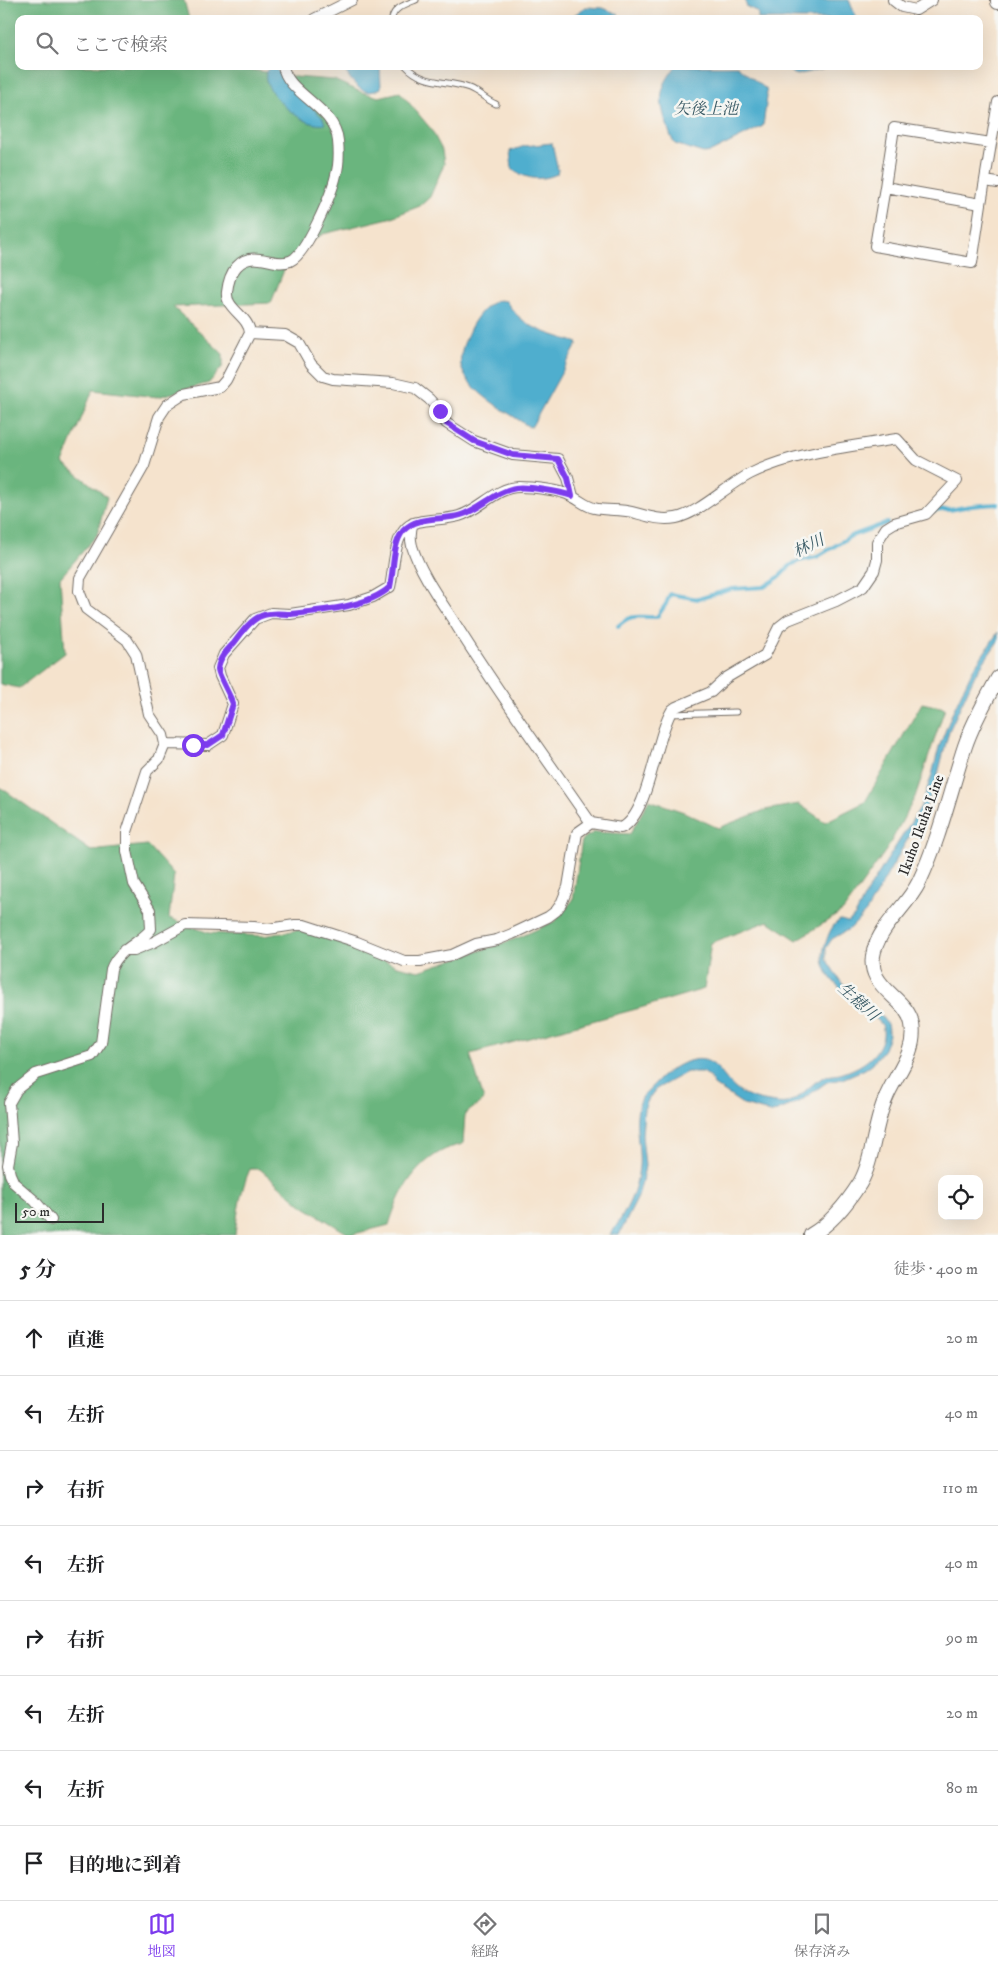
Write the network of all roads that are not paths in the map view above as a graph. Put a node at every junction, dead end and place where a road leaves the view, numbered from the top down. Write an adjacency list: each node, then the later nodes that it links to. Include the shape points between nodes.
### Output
1 (352, 0): 5 (street)
2 (416, 0): 6 (lane, via 397,9)
3 (893, 0): 4 (street, via 902,7 916,10)
4 (932, 0)
5 (322, 15)
6 (393, 15)
7 (284, 70): 16 (street, via 286,79 321,111 336,132 337,173 318,222 294,259 280,263 253,258 239,263 234,269 227,291 228,301 250,327)
8 (410, 70): 10 (lane, via 426,80 476,91)
9 (998, 102): 11 (street)
10 (496, 104)
11 (991, 143): 12 (street); 14 (street, via 894,128)
12 (985, 181): 13 (street); 15 (street)
13 (998, 183)
14 (885, 187): 15 (street); 15 (street, via 875,246 972,263)
15 (981, 204)
16 (250, 333): 17 (street, via 291,337 323,376 415,388 440,411 446,423 474,441 513,455 558,459 568,478); 22 (street, via 220,387 184,394 168,405 159,417 144,466 80,578 79,591 86,609 126,640 136,654 149,714)
17 (572, 496): 18 (street, via 518,487 497,494 459,516); 21 (street, via 594,508 661,519 679,518 728,486 769,466 897,439 916,460 957,481 929,511 886,528 877,542 874,571 863,587 836,602 788,620 779,627 765,655 726,678 711,692 676,707)
18 (413, 524): 22 (street, via 399,538 387,590 349,605 290,614 271,613 255,619 219,664 218,672 233,704 223,735 208,745); 23 (street, via 410,530 412,546 448,612 497,689)
19 (998, 678): 26 (main road, Ikuho Ikuha Line, via 968,737 940,832 920,881 882,932 874,952 873,970 880,983 906,1010 912,1022 913,1036 908,1058 885,1100 860,1182 826,1224)
20 (736, 712): 21 (lane)
21 (670, 714): 23 (street, via 644,796 631,822 621,828)
22 (165, 744): 24 (street, via 159,759 146,771 127,832 127,851 134,884 150,910 151,929 145,937)
23 (591, 822): 24 (street, via 577,833 568,887 556,911 512,934 452,955 404,961 304,925 268,929 185,925 154,942 134,950)
24 (124, 950): 25 (street, via 111,969 102,1043 98,1051 85,1059 36,1074 17,1089 9,1103 10,1174 14,1183)
25 (51, 1220)
26 (811, 1235)

